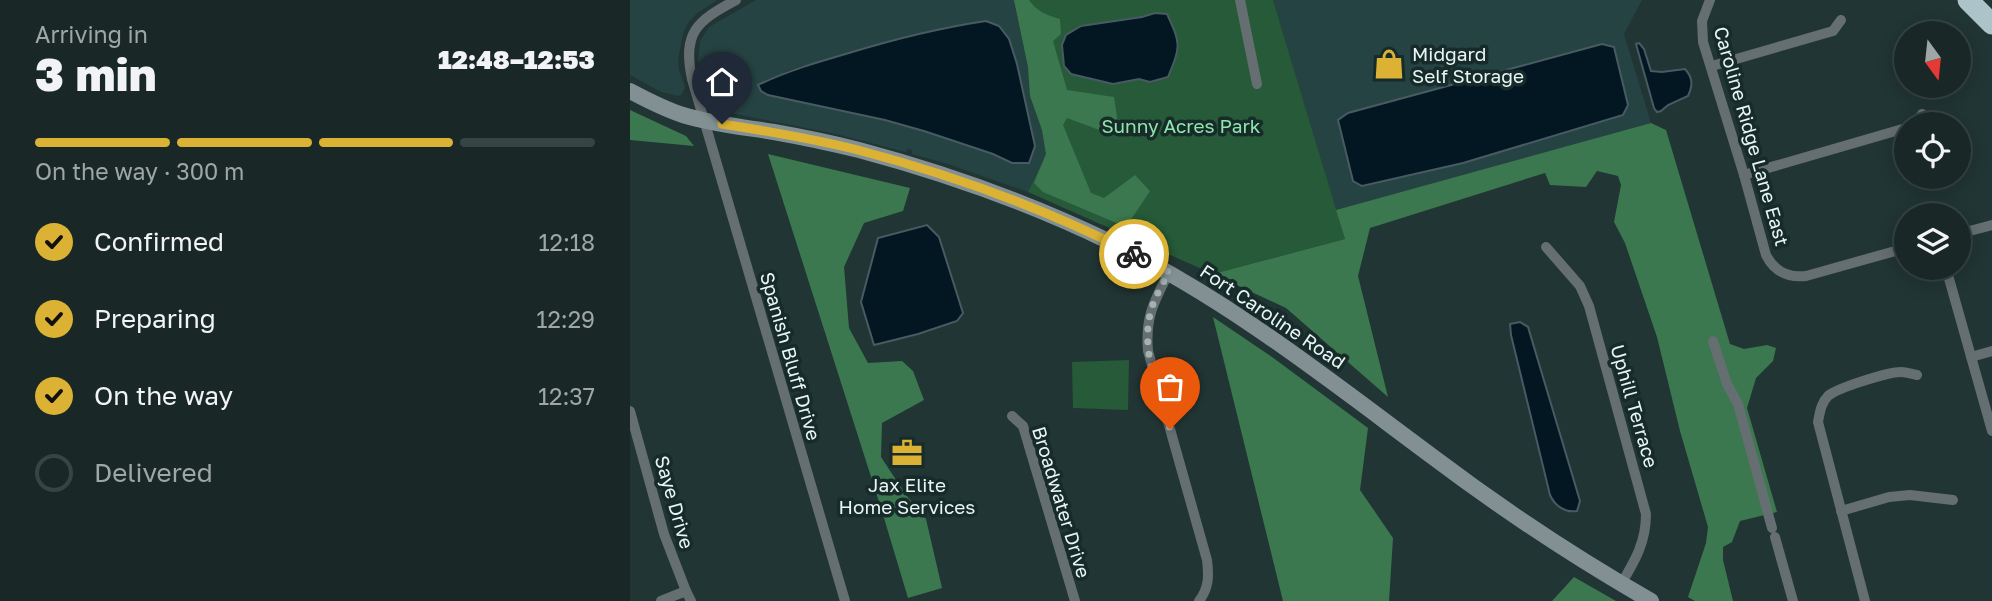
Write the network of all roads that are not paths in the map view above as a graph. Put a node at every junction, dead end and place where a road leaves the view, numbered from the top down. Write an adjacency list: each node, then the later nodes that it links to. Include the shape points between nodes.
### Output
1 (736, 0): 12 (street, Spanish Bluff Drive, via 708,15 691,38 688,59)
2 (1240, 0): 10 (street)
3 (1710, 0): 9 (street, Caroline Ridge Lane East, via 1702,21 1703,42)
4 (1968, 0): 8 (highway)
5 (1982, 0): 6 (highway)
6 (1992, 12)
7 (1841, 20): 9 (street, via 1833,31)
8 (1992, 24)
9 (1712, 66): 14 (street, Caroline Ridge Lane East)
10 (1257, 84)
11 (630, 90): 12 (street, Fort Caroline Road, via 657,105)
12 (705, 121): 19 (street, Fort Caroline Road, via 858,150 926,170 1056,217); 34 (street, Spanish Bluff Drive)
13 (1894, 131): 14 (street)
14 (1744, 175): 18 (street, Caroline Ridge Lane East, via 1766,255 1786,275 1806,276)
15 (1992, 225): 16 (street)
16 (1971, 231)
17 (1546, 247): 31 (street, Uphill Terrace, via 1580,286 1589,306 1646,514 1642,546)
18 (1894, 251)
19 (1169, 272): 31 (street, Fort Caroline Road, via 1277,340 1485,494); 36 (street, via 1151,312 1148,351 1207,561 1209,580)
20 (1949, 280): 23 (street)
21 (1713, 341): 38 (street, via 1738,404)
22 (1992, 351): 23 (street)
23 (1971, 357): 27 (street)
24 (1917, 375): 30 (street, via 1899,372 1839,389 1822,403 1818,422)
25 (630, 411): 28 (street, Saye Drive)
26 (1012, 416): 35 (street, Broadwater Drive, via 1023,426)
27 (1992, 431)
28 (634, 435): 32 (street, Saye Drive, via 664,534)
29 (1953, 500): 30 (street, via 1889,497)
30 (1841, 511): 39 (street)
31 (1621, 584): 37 (street, Fort Caroline Road)
32 (689, 596): 33 (street)
33 (661, 601)
34 (845, 601)
35 (1075, 601)
36 (1199, 601)
37 (1651, 601)
38 (1793, 601)
39 (1866, 601)

